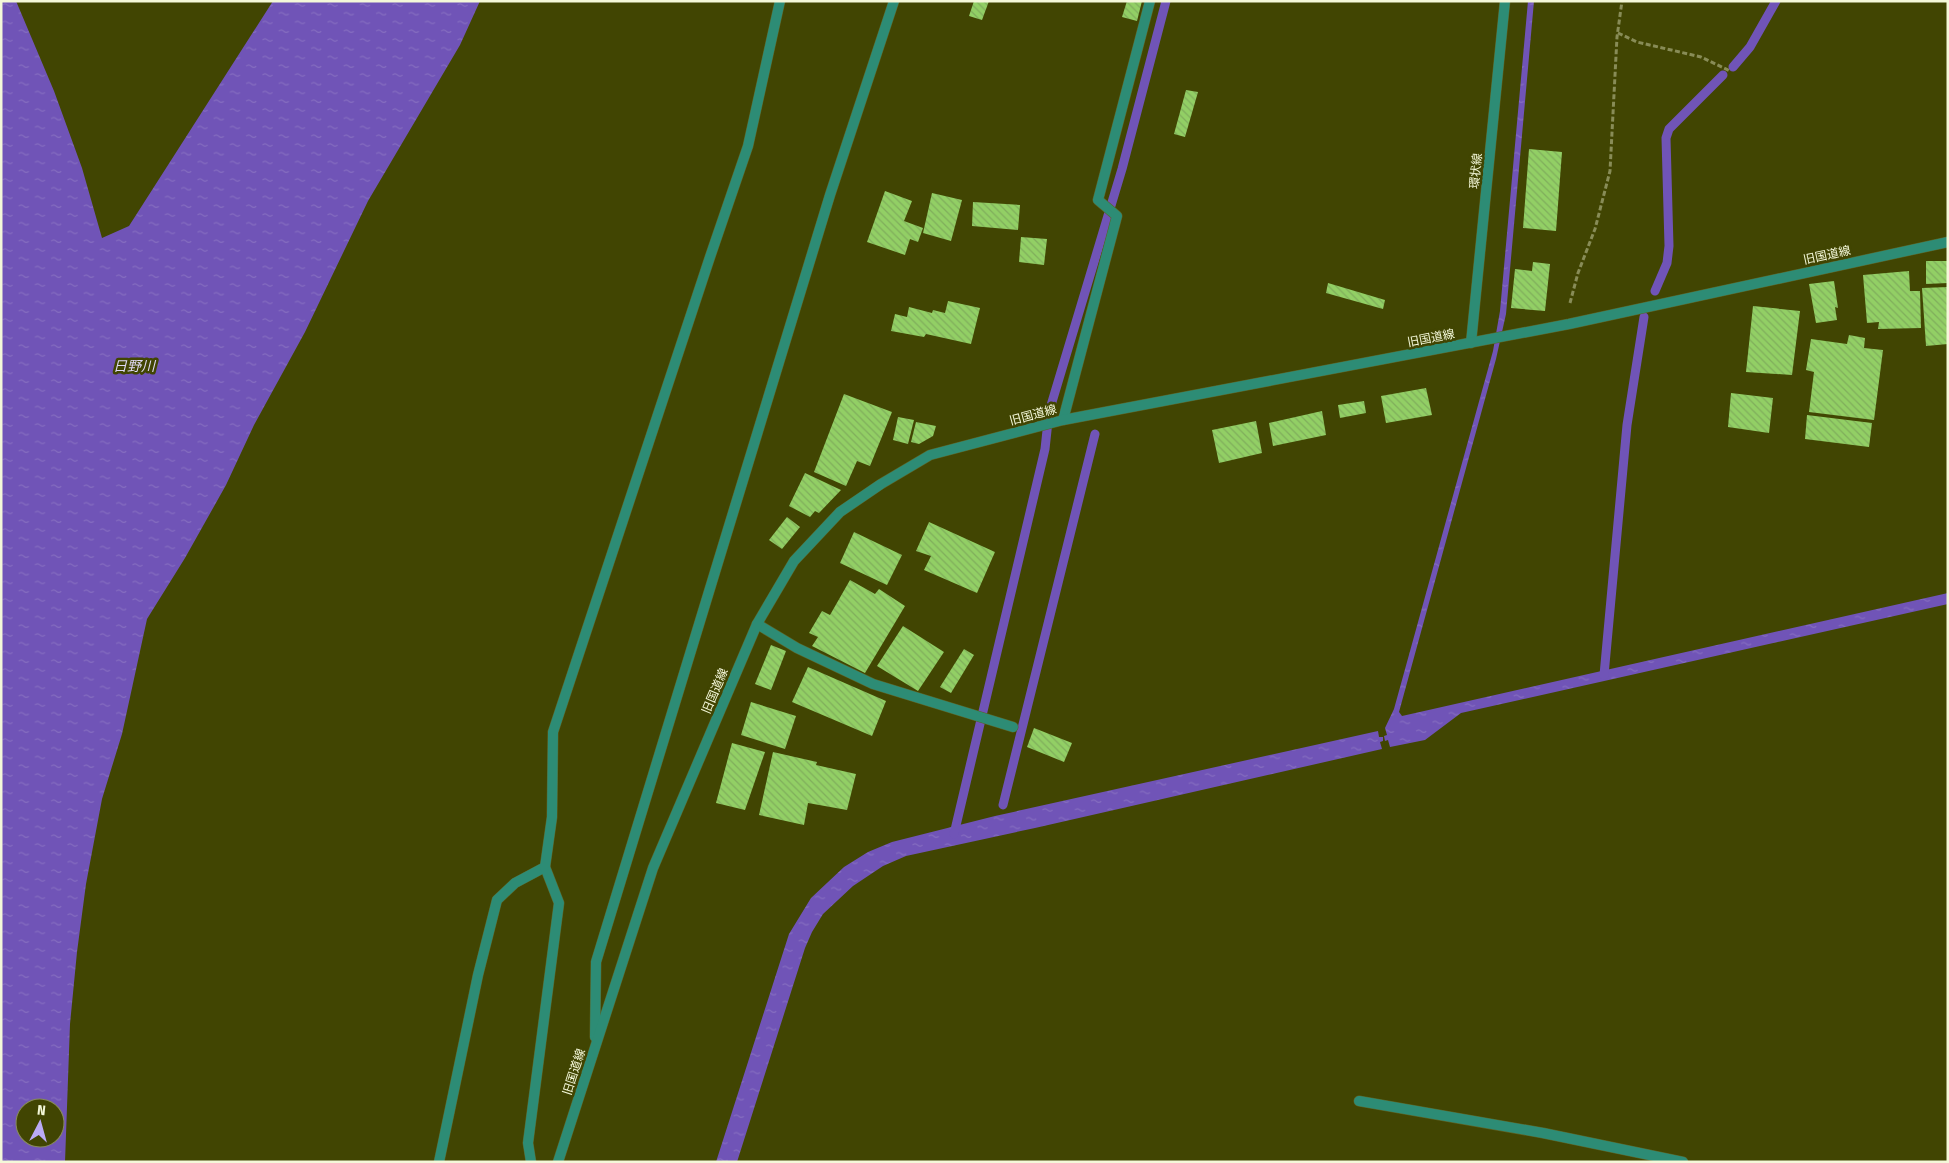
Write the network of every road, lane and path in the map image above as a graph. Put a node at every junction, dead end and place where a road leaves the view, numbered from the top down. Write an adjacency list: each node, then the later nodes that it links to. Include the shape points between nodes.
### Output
1 (780, 1): 14 (street, via 748,146 553,732 552,817)
2 (894, 1): 15 (street, via 827,204 596,962)
3 (1150, 1): 11 (street, via 1098,200 1117,216)
4 (1505, 1): 10 (street, 環状線)
5 (1622, 1): 6 (path)
6 (1618, 33): 7 (path, via 1638,42 1701,56); 9 (path, via 1610,171 1595,228 1570,300)
7 (1730, 71)
8 (1948, 242): 9 (street, 旧国道線)
9 (1569, 324): 10 (street, 旧国道線)
10 (1471, 343): 11 (street, 旧国道線)
11 (1063, 420): 12 (street, 旧国道線, via 930,455 881,484 840,512 794,561)
12 (756, 624): 13 (street, via 797,648 873,684); 15 (street, 旧国道線, via 653,868)
13 (1014, 727)
14 (545, 867): 17 (street, via 515,883 497,900); 18 (street, via 559,903 528,1143)
15 (595, 1047): 19 (street, 旧国道線)
16 (1359, 1101): 20 (street, via 1543,1133)
17 (439, 1162)
18 (531, 1162)
19 (558, 1162)
20 (1683, 1162)

